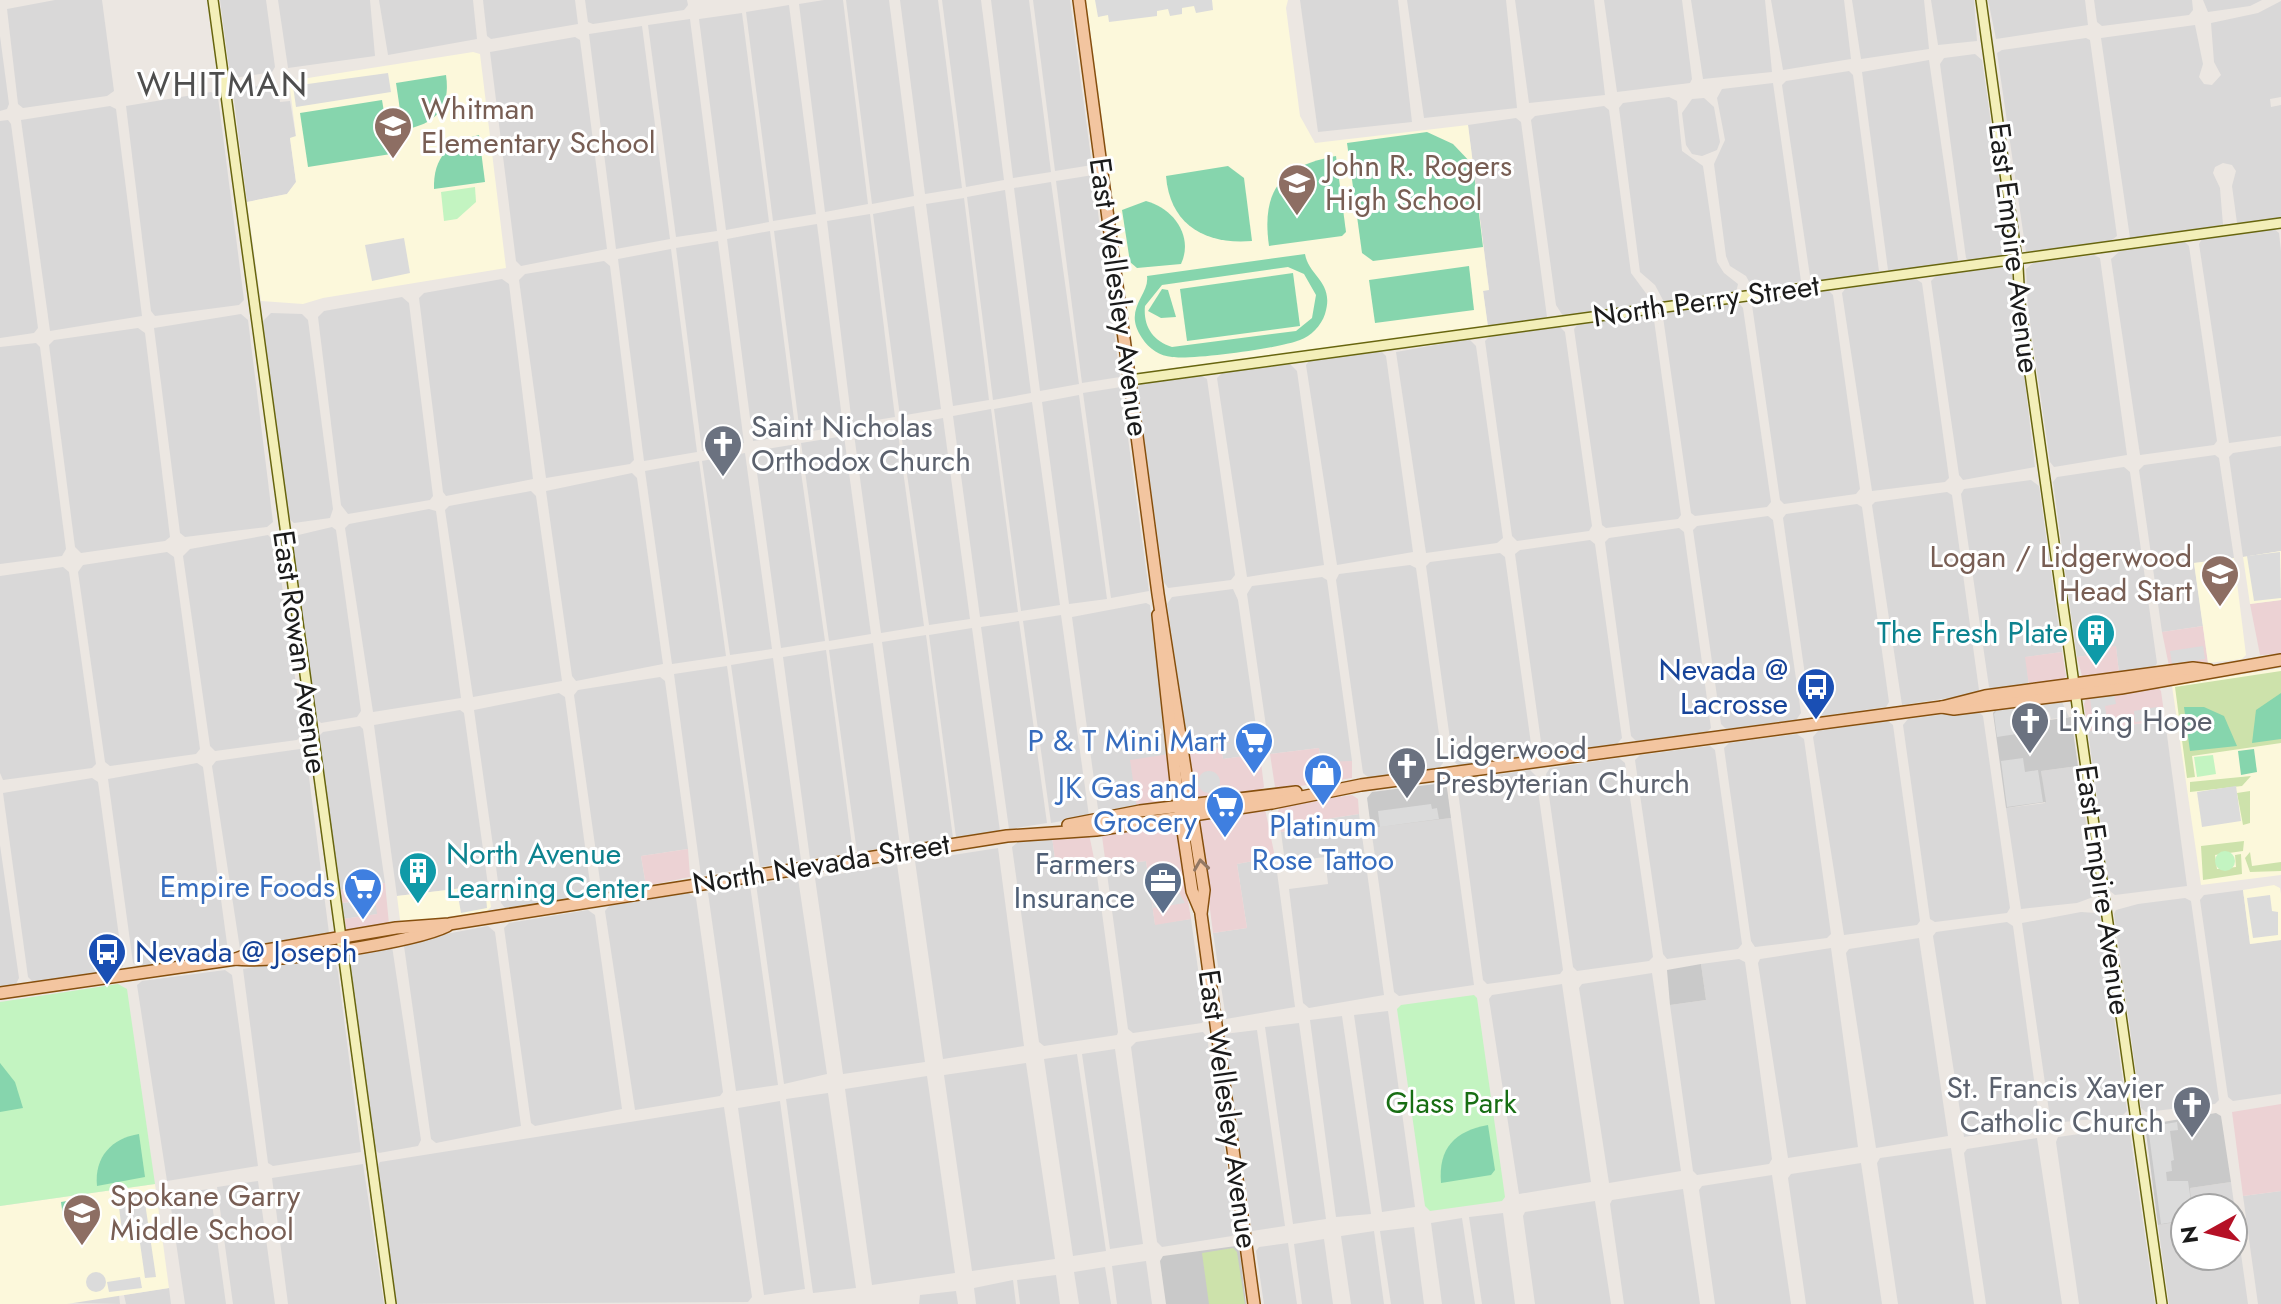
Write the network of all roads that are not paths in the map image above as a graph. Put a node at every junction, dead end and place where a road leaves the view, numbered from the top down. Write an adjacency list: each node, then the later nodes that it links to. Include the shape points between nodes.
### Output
1 (213, 0): 10 (street, East Rowan Avenue)
2 (1079, 0): 6 (main road, East Wellesley Avenue)
3 (1981, 0): 5 (street, East Empire Avenue)
4 (2281, 223): 5 (street, North Perry Street)
5 (2017, 260): 6 (street, North Perry Street); 8 (street, East Empire Avenue)
6 (1130, 380): 9 (main road, East Wellesley Avenue)
7 (2281, 660): 8 (main road, North Nevada Street, via 2193,668)
8 (2074, 689): 9 (main road, North Nevada Street, via 1985,696 1942,707 1317,792 1271,793); 14 (street, East Empire Avenue)
9 (1187, 810): 10 (main road, North Nevada Street, via 1095,818 1051,830 449,924 432,933); 13 (main road, East Wellesley Avenue, via 1192,891 1201,914)
10 (340, 943): 11 (main road, North Nevada Street); 12 (street, East Rowan Avenue)
11 (0, 993)
12 (391, 1304)
13 (1254, 1304)
14 (2162, 1304)

